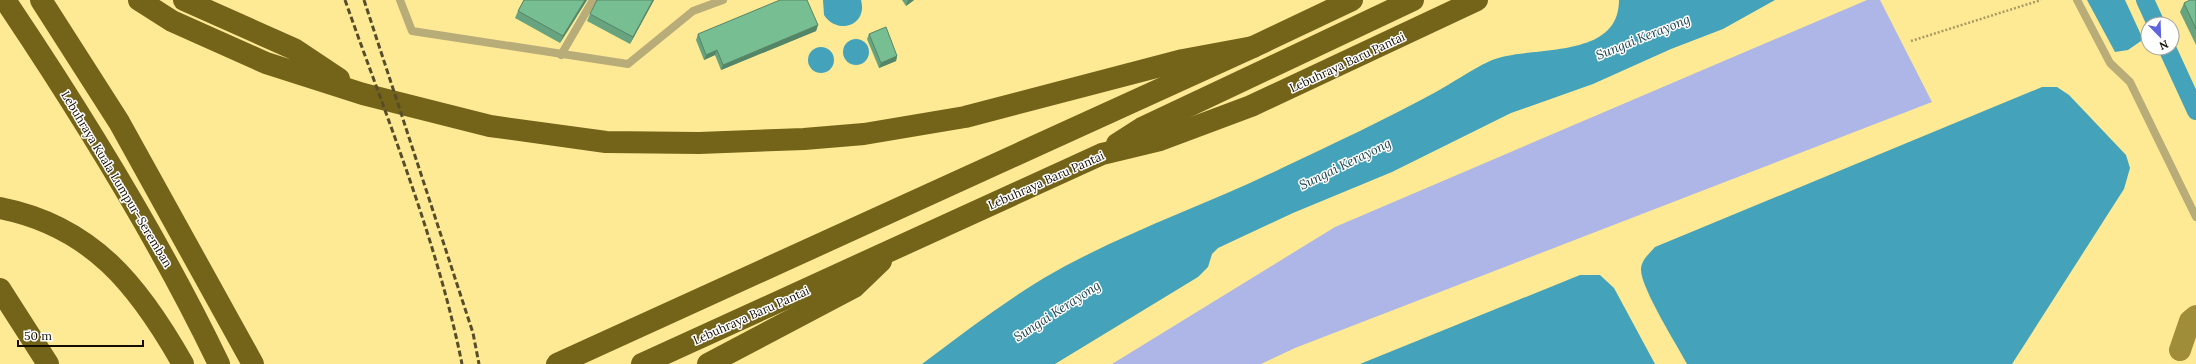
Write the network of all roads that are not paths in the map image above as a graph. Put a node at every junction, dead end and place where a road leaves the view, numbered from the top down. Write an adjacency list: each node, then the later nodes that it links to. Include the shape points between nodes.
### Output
1 (5, 0): 26 (highway, Lebuhraya Kuala Lumpur–Seremban, via 45,59 105,157 186,299)
2 (41, 0): 13 (highway)
3 (60, 0): 13 (highway)
4 (139, 0): 16 (highway, via 172,21 266,63)
5 (184, 0): 16 (highway, via 294,49)
6 (400, 0): 15 (lane, via 412,31)
7 (593, 0): 15 (lane)
8 (723, 0): 15 (lane, via 693,11 628,64)
9 (1352, 0): 14 (highway)
10 (1413, 0): 17 (highway, via 1142,128)
11 (1477, 0): 17 (highway, Lebuhraya Baru Pantai, via 1251,106 1160,140)
12 (2077, 0): 19 (lane, via 2110,63 2130,82)
13 (65, 36): 27 (highway, via 118,122)
14 (1253, 47): 16 (highway, via 1183,60 965,117 864,134 804,139 699,143 598,141 490,126); 28 (highway)
15 (561, 55)
16 (363, 94)
17 (1102, 154): 20 (highway, Lebuhraya Baru Pantai)
18 (0, 208): 25 (highway, via 44,220 89,245 107,260 135,290)
19 (2196, 217)
20 (895, 248): 29 (highway, Lebuhraya Baru Pantai); 30 (highway, via 854,287)
21 (0, 289): 24 (highway)
22 (2196, 316): 23 (main road, via 2190,321 2180,350)
23 (2196, 339)
24 (48, 364)
25 (183, 364)
26 (219, 364)
27 (253, 364)
28 (557, 364)
29 (642, 364)
30 (708, 364)

